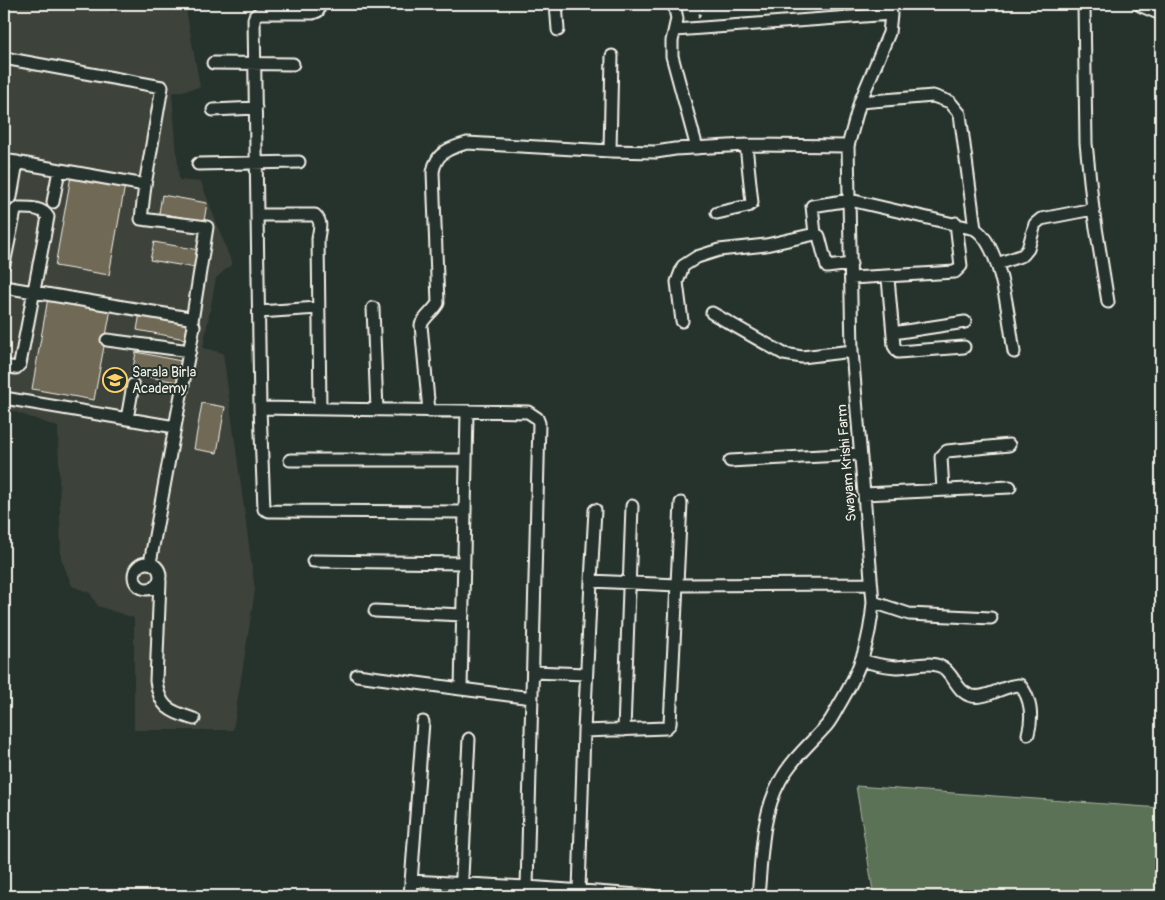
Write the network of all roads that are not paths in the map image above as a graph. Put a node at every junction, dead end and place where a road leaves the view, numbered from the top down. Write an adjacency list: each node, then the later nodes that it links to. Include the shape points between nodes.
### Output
1 (318, 4): 13 (street, via 318,11 313,13 256,16)
2 (556, 4): 8 (street)
3 (674, 4): 9 (street)
4 (1084, 4): 32 (street, via 1086,143)
5 (1142, 4): 7 (main road)
6 (890, 9): 9 (street); 15 (street, Swayam Krishi Farm, via 889,33)
7 (1161, 12)
8 (558, 30)
9 (675, 30): 20 (street, via 672,56)
10 (612, 56): 21 (street)
11 (4, 58): 28 (street, via 162,87)
12 (213, 63): 13 (street)
13 (255, 64): 14 (street); 16 (street)
14 (293, 64)
15 (860, 102): 19 (street, Swayam Krishi Farm); 36 (street, via 934,96 950,102 960,114)
16 (256, 108): 17 (street); 24 (street)
17 (213, 110)
18 (746, 145): 19 (street); 20 (street); 33 (street, via 752,203)
19 (848, 146): 30 (street, Swayam Krishi Farm)
20 (697, 148): 21 (street, via 656,152)
21 (610, 151): 65 (street, via 467,143 452,147 435,163 438,303 421,325)
22 (4, 160): 23 (street)
23 (17, 162): 27 (street); 29 (street)
24 (257, 162): 25 (street); 26 (street); 34 (street)
25 (299, 162)
26 (198, 164)
27 (59, 170): 28 (street); 31 (street)
28 (144, 185): 50 (street, via 141,219 207,227)
29 (11, 196)
30 (850, 200): 35 (street); 37 (street, via 812,206); 39 (street, Swayam Krishi Farm)
31 (53, 202)
32 (1093, 209): 40 (street, via 1041,219 1035,224 1024,255); 45 (street)
33 (717, 213)
34 (258, 215): 46 (street, via 314,215 319,220); 48 (street)
35 (956, 223): 36 (street); 42 (street, via 961,266 958,270)
36 (976, 229): 40 (street, via 983,234)
37 (815, 234): 39 (street, via 819,236 827,267); 51 (street, via 766,245 719,250 697,257 683,266 677,282)
38 (4, 264): 44 (street, via 14,211 33,208 45,213 48,217)
39 (851, 264): 41 (street, Swayam Krishi Farm)
40 (997, 264): 58 (street, via 1006,297)
41 (851, 278): 42 (street); 57 (street, Swayam Krishi Farm)
42 (888, 278): 53 (street)
43 (4, 287): 44 (street)
44 (33, 292): 50 (street); 59 (street, via 20,364 16,368)
45 (1108, 302)
46 (318, 308): 48 (street); 63 (street)
47 (373, 308): 64 (street)
48 (259, 312): 62 (street)
49 (712, 313): 57 (street, via 784,354 802,357)
50 (192, 321): 56 (street)
51 (682, 321)
52 (965, 322): 53 (street)
53 (893, 333): 55 (street, via 898,352)
54 (107, 340): 56 (street)
55 (964, 347)
56 (190, 351): 68 (street)
57 (852, 351): 70 (street, Swayam Krishi Farm)
58 (1014, 352)
59 (4, 366)
60 (133, 385): 67 (street)
61 (4, 398): 67 (street)
62 (260, 408): 63 (street); 80 (street, via 264,509)
63 (320, 409): 64 (street)
64 (377, 410): 65 (street)
65 (428, 411): 66 (street)
66 (467, 412): 72 (street); 94 (street, via 528,412 539,423)
67 (127, 419): 68 (street)
68 (175, 428): 82 (street)
69 (1009, 445): 75 (street, via 947,450 942,457)
70 (860, 454): 73 (street); 76 (street, Swayam Krishi Farm)
71 (290, 460): 72 (street)
72 (466, 460): 80 (street)
73 (730, 461)
74 (1010, 486): 75 (street)
75 (943, 490): 76 (street)
76 (864, 494): 87 (street, Swayam Krishi Farm)
77 (681, 503): 88 (street)
78 (632, 506): 86 (street)
79 (595, 510): 85 (street)
80 (465, 512): 83 (street)
81 (313, 561): 83 (street)
82 (150, 563): 84 (street, via 158,568); 84 (street, via 136,568 135,582 146,589)
83 (464, 563): 91 (street)
84 (160, 581): 99 (street, via 158,694 170,711)
85 (591, 581): 86 (street); 95 (street)
86 (630, 584): 88 (street); 101 (street)
87 (871, 584): 88 (street); 89 (street, Swayam Krishi Farm)
88 (677, 585): 101 (street, via 670,724 666,728)
89 (872, 602): 92 (street, via 909,614); 93 (street, Swayam Krishi Farm, via 870,629)
90 (375, 611): 91 (street)
91 (463, 615): 97 (street)
92 (991, 618)
93 (862, 660): 103 (street, via 896,667 931,664 942,668 970,696 981,697 1020,685 1030,706 1032,721); 114 (street, Swayam Krishi Farm, via 828,723 796,758 769,805)
94 (533, 672): 95 (street); 98 (street)
95 (586, 674): 102 (street)
96 (357, 675): 97 (street)
97 (460, 689): 98 (street)
98 (532, 698): 107 (street)
99 (194, 719)
100 (423, 722): 105 (street)
101 (624, 730): 102 (street)
102 (584, 731): 109 (street)
103 (1028, 734)
104 (468, 739): 106 (street)
105 (411, 881): 106 (street); 111 (street)
106 (462, 884): 108 (street); 112 (street)
107 (527, 887): 108 (street); 110 (street)
108 (506, 891)
109 (579, 891): 110 (street); 113 (street)
110 (559, 893)
111 (410, 896)
112 (462, 896)
113 (652, 896)
114 (758, 896)

